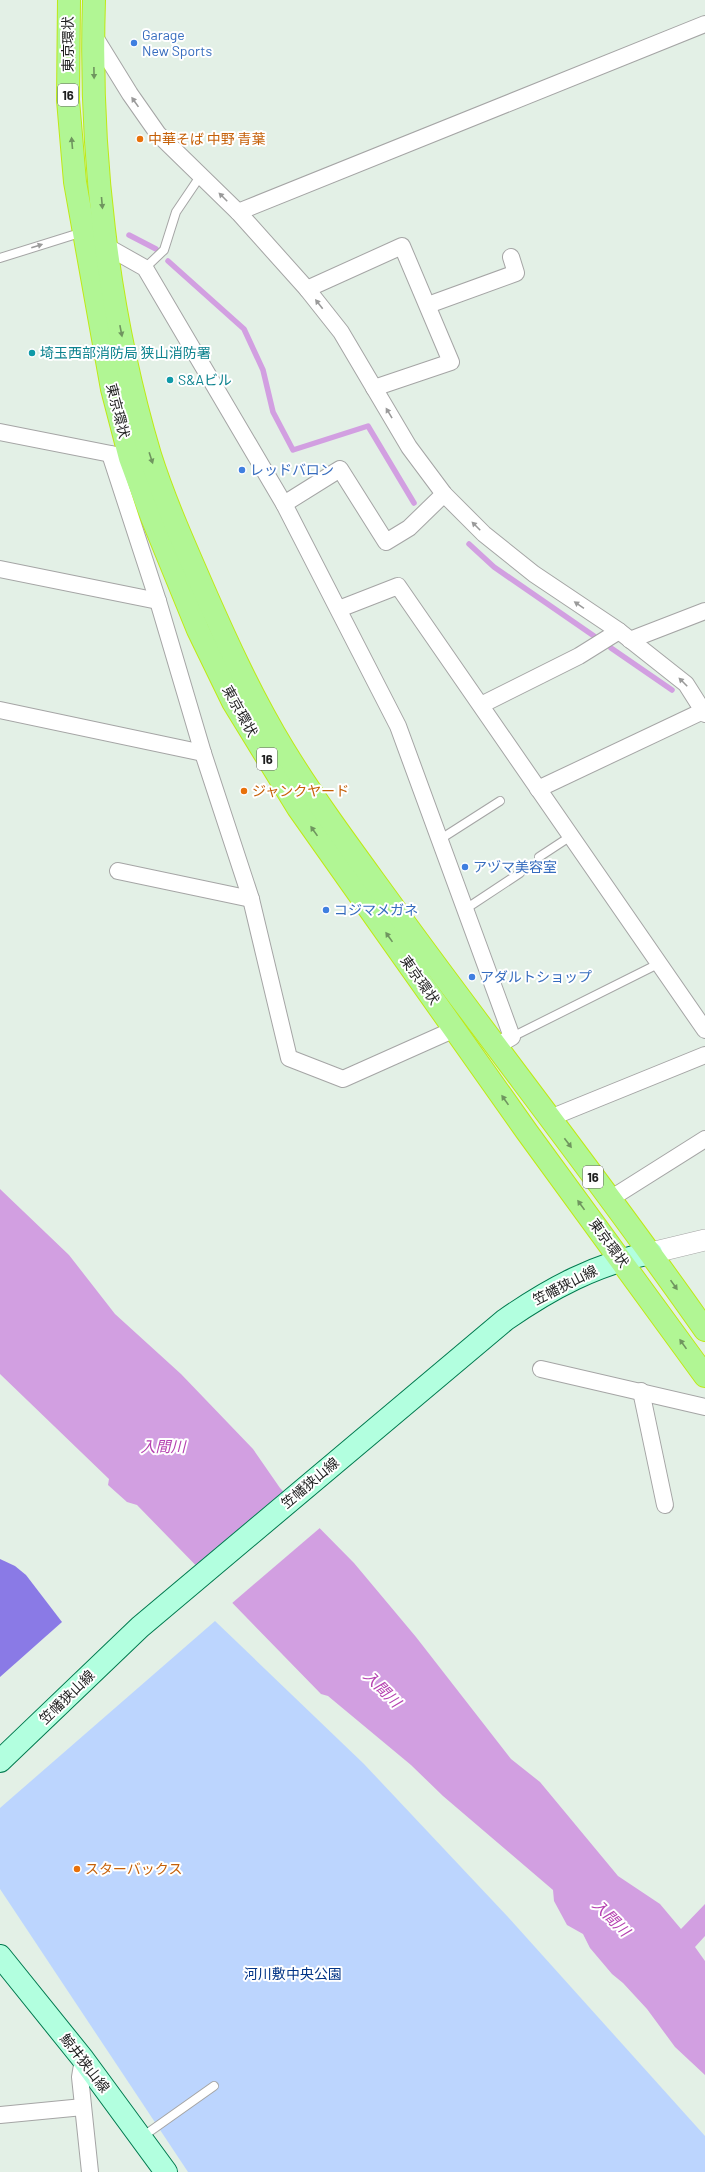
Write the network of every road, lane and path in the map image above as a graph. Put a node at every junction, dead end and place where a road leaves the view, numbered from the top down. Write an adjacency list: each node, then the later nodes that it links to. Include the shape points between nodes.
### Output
1 (94, 0): 4 (highway, 東京環状 / 16)
2 (66, 3): 4 (street); 7 (highway, 東京環状 / 16, one-way to 2, via 75,182 68,100)
3 (705, 24): 6 (street)
4 (93, 34): 5 (street, one-way to 4, via 158,134); 8 (highway, 東京環状 / 16, one-way to 8)
5 (201, 176): 6 (street, one-way to 5); 11 (lane, via 176,212 164,250)
6 (238, 212): 12 (street)
7 (83, 232): 10 (lane, one-way to 7); 16 (highway, 東京環状 / 16, via 112,388)
8 (106, 246): 11 (street); 40 (highway, 東京環状 / 16, one-way to 40, via 132,386 151,457 170,511 218,624 252,692 313,797)
9 (511, 257): 13 (street, via 516,273)
10 (0, 258)
11 (145, 268): 18 (street)
12 (307, 289): 13 (street, via 402,246); 14 (street, one-way to 12, via 341,332)
13 (428, 305): 14 (street, via 451,362)
14 (374, 388): 17 (street, one-way to 14, via 409,447)
15 (0, 432): 16 (street)
16 (120, 456): 20 (street); 38 (highway, 東京環状 / 16, one-way to 16, via 298,808 265,757 233,702 198,630)
17 (444, 494): 18 (street, via 409,528 386,542 340,469); 23 (street, one-way to 17, via 534,574 484,534)
18 (284, 504): 21 (street)
19 (0, 569): 20 (street)
20 (158, 602): 27 (street)
21 (340, 609): 24 (street, via 398,586); 31 (street, via 398,726)
22 (705, 610): 23 (street)
23 (625, 636): 24 (street); 26 (street, one-way to 23, via 686,684)
24 (481, 705): 28 (street)
25 (0, 710): 27 (street)
26 (704, 713): 28 (street)
27 (203, 753): 35 (street)
28 (538, 788): 30 (street)
29 (500, 801): 31 (lane)
30 (571, 836): 32 (lane); 37 (street)
31 (439, 840): 36 (street)
32 (539, 857)
33 (118, 871): 35 (street)
34 (520, 873): 36 (lane)
35 (251, 899): 38 (street, via 289,1058 343,1079)
36 (464, 910): 40 (street)
37 (660, 963): 39 (street); 40 (lane)
38 (455, 1029): 47 (highway, 東京環状 / 16, one-way to 38)
39 (705, 1030)
40 (504, 1042): 42 (highway, 東京環状 / 16)
41 (705, 1055): 42 (street)
42 (550, 1118): 44 (highway, 東京環状 / 16, one-way to 44)
43 (704, 1143): 44 (street)
44 (610, 1199): 46 (highway, 東京環状 / 16)
45 (705, 1240): 46 (street)
46 (651, 1253): 47 (main road, 笠幡狭山線); 48 (highway, 東京環状 / 16, one-way to 48)
47 (621, 1259): 50 (highway, 東京環状 / 16, one-way to 47); 54 (main road, 笠幡狭山線, via 554,1288 505,1320 140,1627)
48 (705, 1330)
49 (541, 1369): 51 (street)
50 (705, 1376)
51 (641, 1391): 52 (street); 53 (street)
52 (705, 1407)
53 (665, 1505)
54 (0, 1761)
55 (0, 1956): 56 (main road, 鯨井狭山線)
56 (83, 2059): 58 (street, via 80,2076); 60 (main road, 鯨井狭山線)
57 (214, 2086): 60 (lane)
58 (83, 2107): 59 (street); 61 (street)
59 (0, 2115)
60 (141, 2138): 62 (main road, 鯨井狭山線)
61 (90, 2172)
62 (166, 2172)

